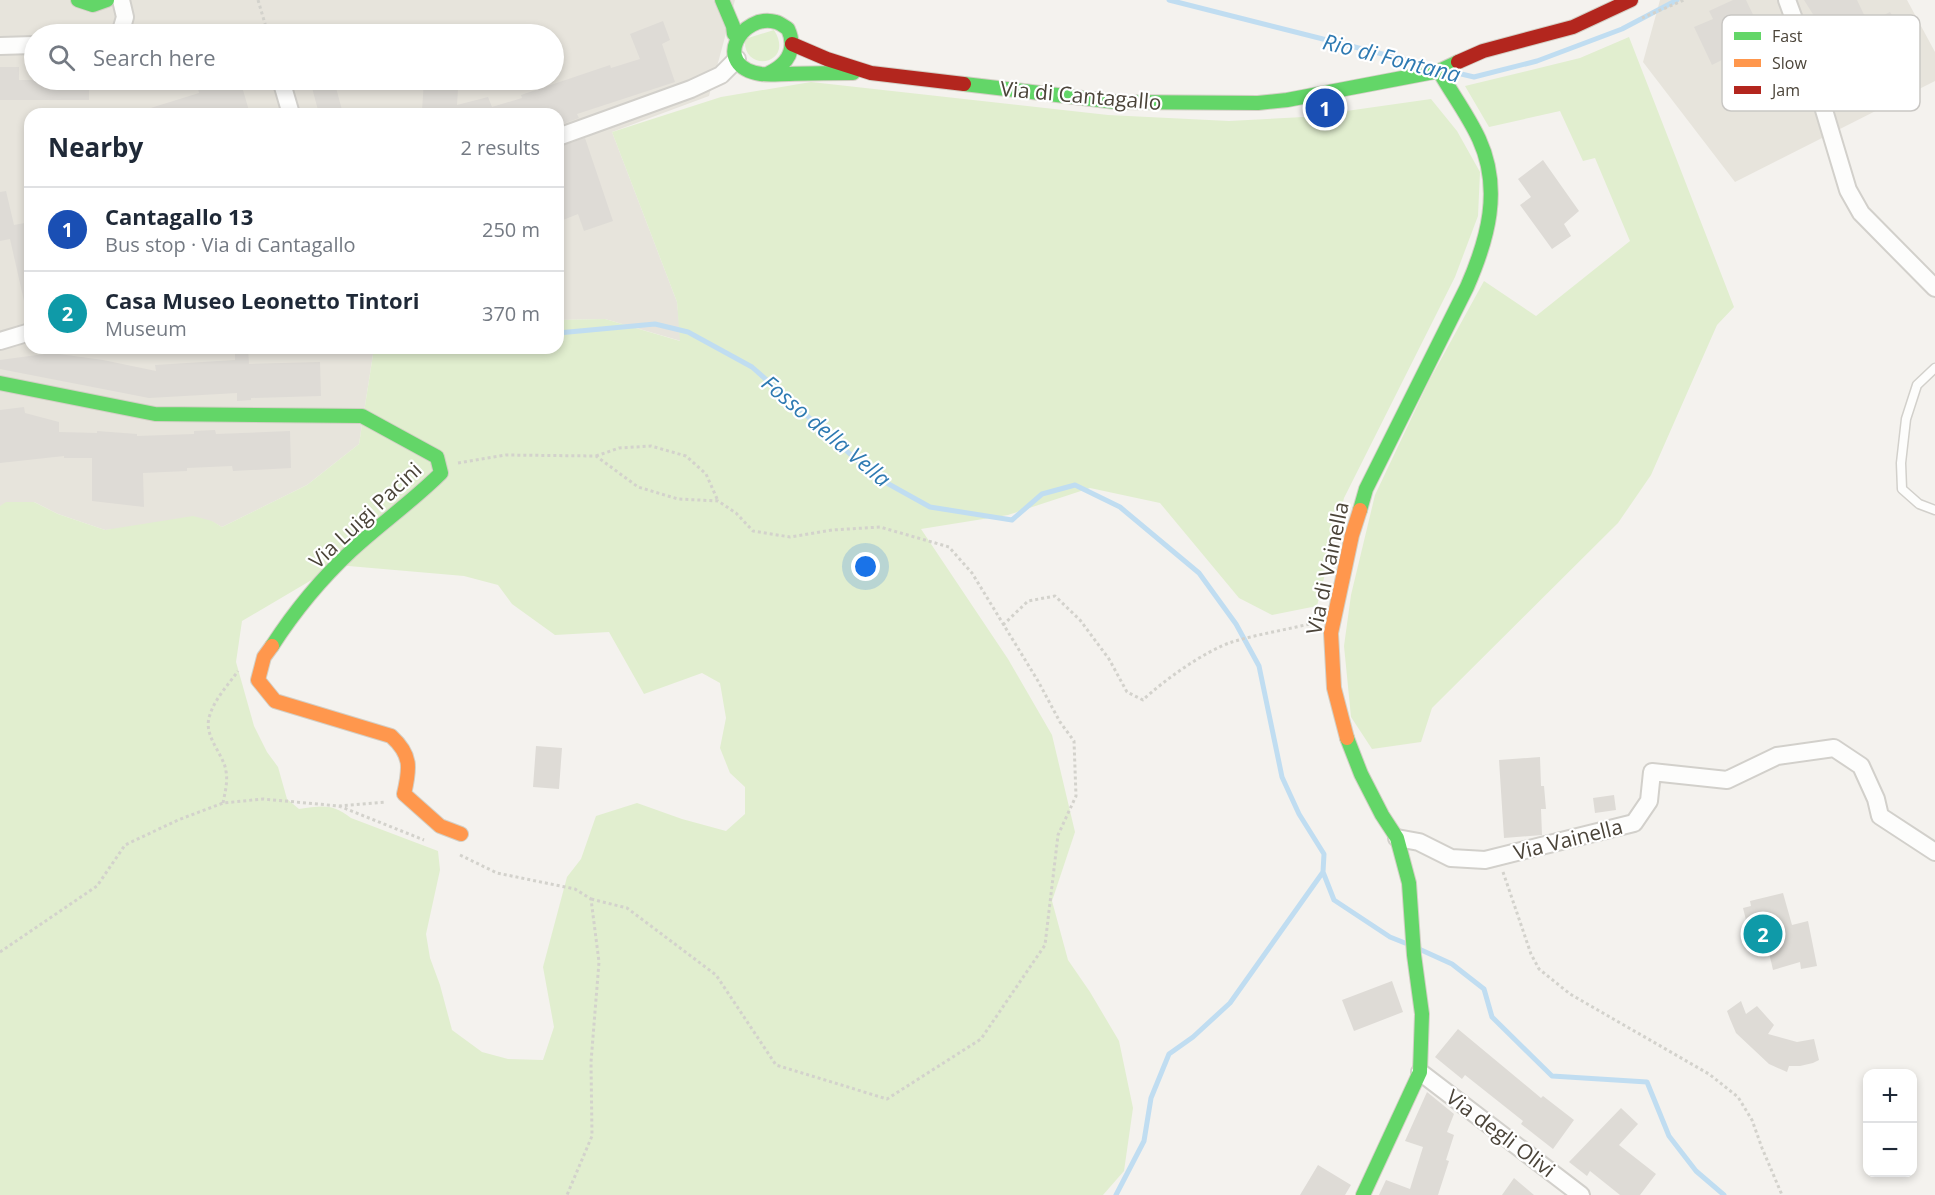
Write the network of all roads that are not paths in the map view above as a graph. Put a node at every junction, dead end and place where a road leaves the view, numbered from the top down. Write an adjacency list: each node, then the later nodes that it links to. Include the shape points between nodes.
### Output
1 (78, 0): 2 (street, via 93,5)
2 (107, 0)
3 (121, 0): 8 (street)
4 (722, 0): 9 (street)
5 (1631, 0): 14 (street, via 1574,27 1483,51)
6 (1787, 0): 7 (street)
7 (1792, 15)
8 (123, 24)
9 (734, 34): 10 (street, via 745,20 760,12 780,20 791,35); 13 (street)
10 (792, 44): 15 (street); 16 (street, via 786,63)
11 (24, 45): 12 (street)
12 (0, 46)
13 (737, 59): 16 (street, via 751,71); 20 (street, via 720,75 692,89)
14 (1438, 71): 15 (street, Via di Cantagallo, via 1258,103 1116,102); 28 (street, Via di Vainella, via 1483,147 1493,181 1492,211 1482,253 1467,287 1366,489 1331,633 1334,688 1343,729 1361,774)
15 (867, 72): 16 (street)
16 (769, 73)
17 (284, 90): 18 (street)
18 (289, 108)
19 (1824, 111): 21 (street, via 1848,190 1861,213)
20 (564, 135)
21 (1935, 288)
22 (24, 334): 23 (street)
23 (0, 341)
24 (1935, 368): 26 (lane, via 1917,385 1906,418 1901,462 1902,489 1919,504)
25 (0, 382): 27 (street, Via Luigi Pacini, via 155,414 362,416 437,457 441,473 351,551 291,617 264,657 258,680 275,701 391,736 408,756 404,794 440,826)
26 (1935, 510)
27 (462, 834)
28 (1397, 838): 29 (street, Via Vainella, via 1419,842 1451,858 1485,860 1634,823 1649,801 1652,772 1727,780 1777,756 1834,748 1861,766 1880,816); 30 (street, Via di Vainella, via 1409,883 1422,1014)
29 (1935, 852)
30 (1420, 1072): 31 (street, Via di Vainella); 32 (street, Via degli Olivi)
31 (1363, 1195)
32 (1581, 1195)

